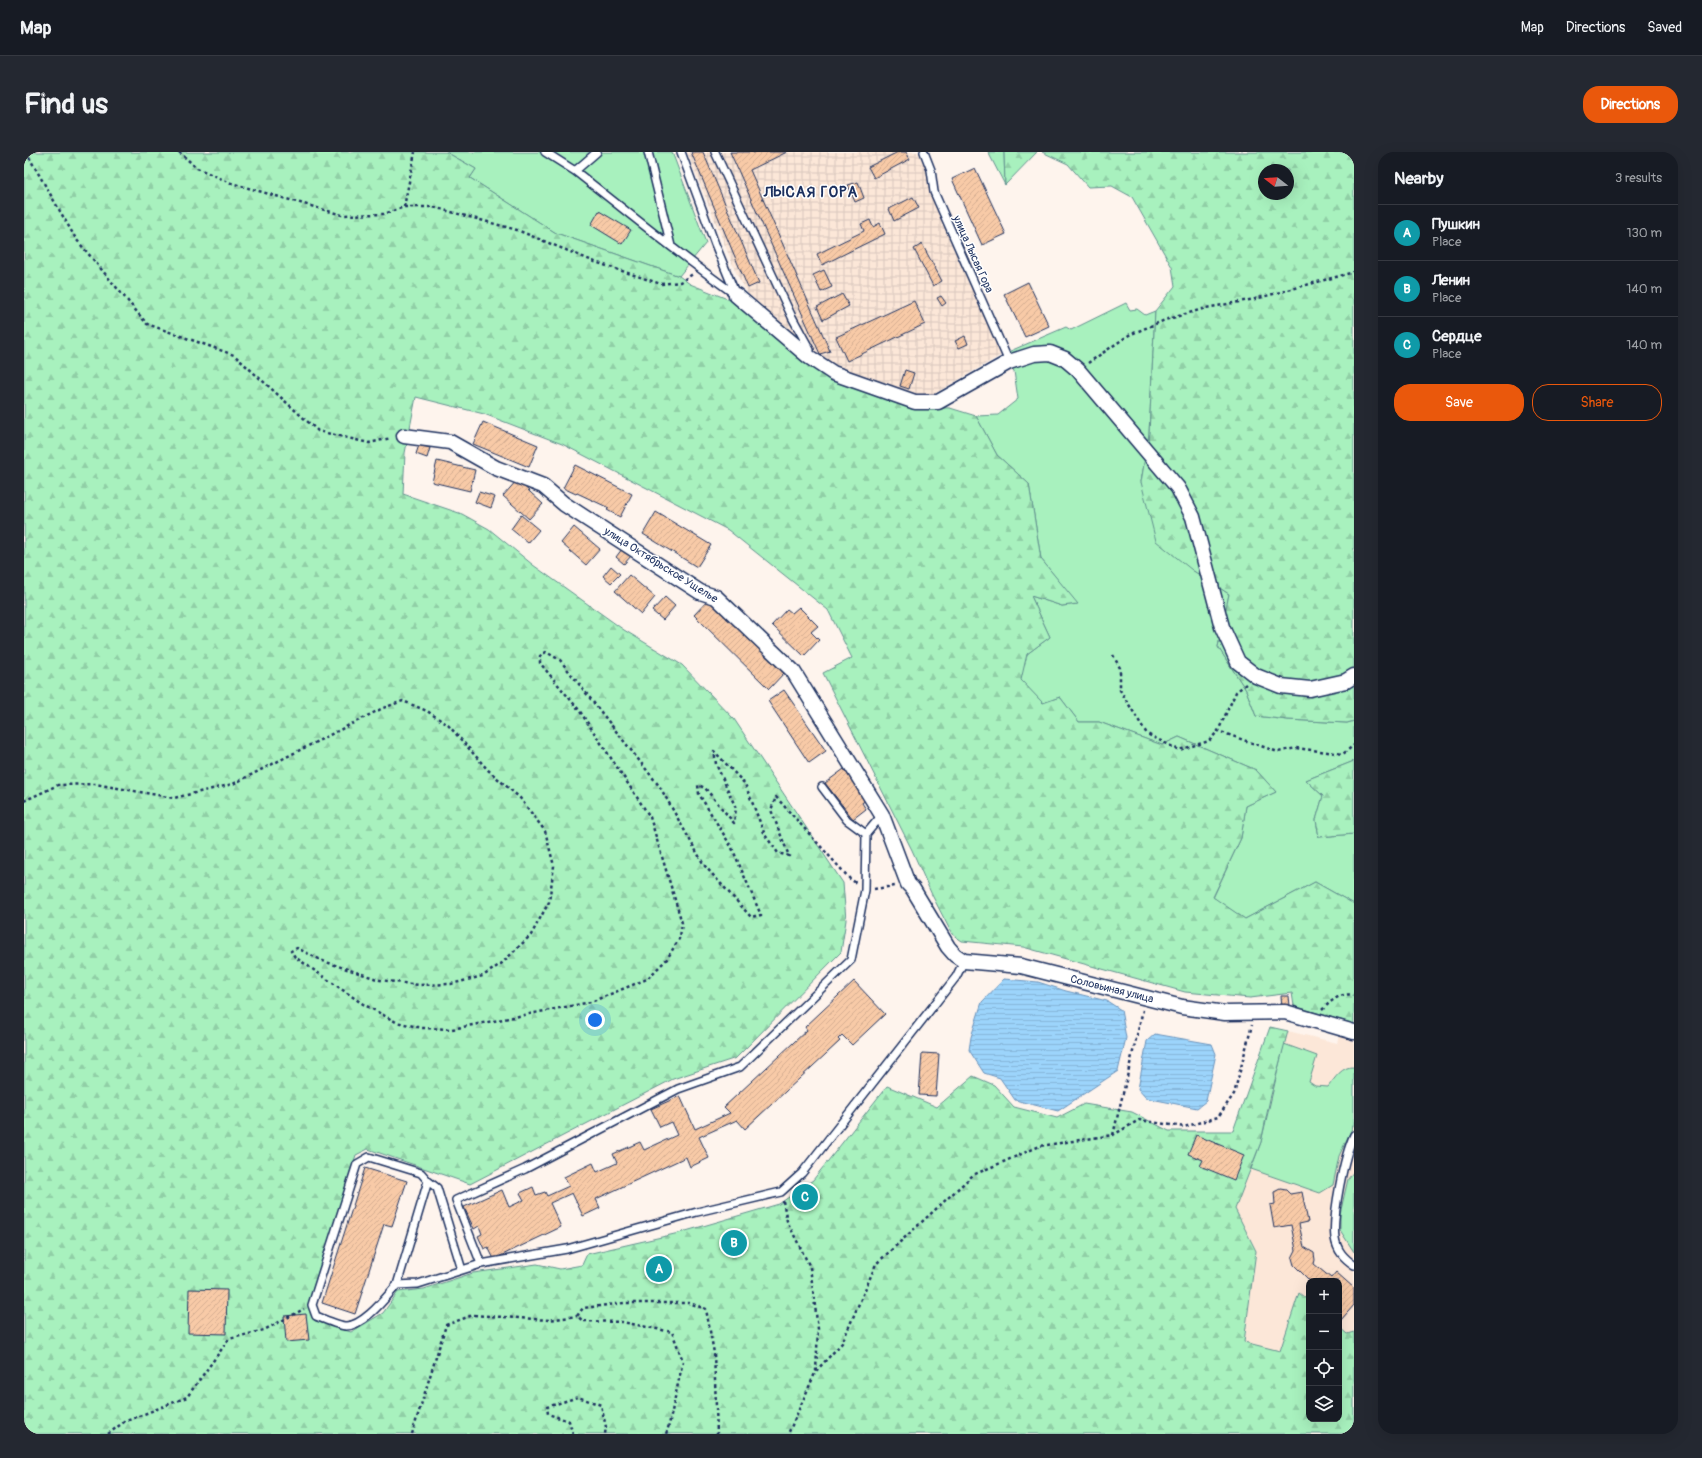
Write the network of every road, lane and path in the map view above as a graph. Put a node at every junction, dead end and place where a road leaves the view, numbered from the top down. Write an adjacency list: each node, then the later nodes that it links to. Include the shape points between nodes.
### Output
1 (26, 152): 19 (path, via 76,240 147,324 234,355 318,431 369,443)
2 (179, 152): 11 (path, via 196,168 231,183 342,215 384,214)
3 (415, 152): 11 (path)
4 (545, 152): 10 (lane)
5 (597, 152): 10 (lane)
6 (648, 152): 12 (lane)
7 (681, 152): 15 (lane)
8 (715, 152): 16 (lane, via 810,350)
9 (924, 152): 17 (lane, улица Лысая Гора, via 931,170 934,192)
10 (575, 171): 12 (lane)
11 (404, 207): 13 (path, via 433,207 517,230 595,262 661,284 680,282)
12 (671, 246): 13 (lane)
13 (700, 270): 15 (lane)
14 (1354, 272): 18 (path, via 1165,320 1129,335)
15 (736, 295): 16 (street)
16 (809, 357): 17 (street, via 833,373 915,402 938,402)
17 (1009, 362): 18 (street, via 1034,354 1050,353 1065,359)
18 (1078, 370): 21 (street, via 1178,488 1193,517 1222,627 1238,662)
19 (404, 436): 27 (street, улица Октябрьское Ущелье, via 450,442 496,468 543,486 564,504 604,530 700,592 716,598 793,671)
20 (1113, 655): 23 (path, via 1120,668 1120,690 1147,734 1179,750 1209,741)
21 (1256, 676): 22 (street, via 1281,686 1310,689 1346,681); 23 (path, via 1236,692)
22 (1354, 676)
23 (1218, 732): 24 (path, via 1278,752 1296,748 1343,754)
24 (1354, 745)
25 (822, 787): 28 (lane, via 847,820)
26 (24, 801): 30 (path, via 58,785 95,784 174,798 232,784 383,708 403,701 427,711 448,725 488,770 520,798 545,831 554,866 549,902 530,935 502,963 483,976 451,984 419,985 380,980 323,961 297,948 291,951 295,957 363,1004 396,1022 422,1028 452,1029 591,1002 647,979 666,959 680,937 682,923 650,817 579,710 540,663 540,656 546,652 560,660 660,787 704,865 751,916 761,915 732,848 699,794 698,785 706,788 734,823 736,808 716,764 714,751 745,784 766,835 778,853 789,856 771,810 776,797 850,879)
27 (882, 814): 28 (lane); 29 (street, улица Октябрьское Ущелье)
28 (866, 834): 30 (lane)
29 (908, 884): 30 (path); 31 (street, via 948,947)
30 (865, 890): 43 (lane, via 851,960 740,1067 678,1089 525,1169 456,1200)
31 (964, 961): 33 (street, Соловьиная улица, via 1021,966); 42 (lane, via 956,977 802,1173)
32 (1354, 995): 35 (path, via 1338,997)
33 (1146, 998): 34 (street, Соловьиная улица, via 1182,1007 1225,1013); 37 (path)
34 (1256, 1012): 35 (street, Соловьиная улица, via 1285,1012); 37 (path, via 1234,1094 1218,1117 1184,1127 1139,1120)
35 (1312, 1020): 36 (street, Соловьиная улица)
36 (1354, 1032)
37 (1113, 1135): 49 (path, via 1040,1146 973,1175 876,1264 842,1343)
38 (1354, 1135): 39 (lane)
39 (1346, 1158): 40 (lane); 44 (lane, via 1335,1216 1335,1239 1343,1258)
40 (1354, 1160)
41 (428, 1181): 45 (lane, via 437,1188); 46 (lane); 47 (lane, via 420,1173 369,1157 357,1164)
42 (781, 1192): 43 (lane, via 696,1212 567,1249); 49 (path, via 787,1221 810,1267 818,1329)
43 (481, 1264): 45 (lane)
44 (1354, 1265)
45 (462, 1270): 46 (lane, via 418,1284)
46 (396, 1285): 47 (lane, via 375,1310 356,1323 346,1326 316,1316)
47 (312, 1305): 50 (path, via 264,1330 229,1339 187,1397 124,1422)
48 (577, 1316): 51 (path, via 549,1320 473,1315 446,1325); 54 (path, via 583,1321 622,1322 672,1332 683,1361); 55 (path, via 583,1308 624,1302 689,1303 706,1309 714,1353)
49 (816, 1371): 56 (path)
50 (108, 1434)
51 (412, 1434)
52 (573, 1434): 53 (path, via 568,1421 548,1414 547,1407 578,1396 601,1406)
53 (605, 1434)
54 (666, 1434)
55 (717, 1434)
56 (788, 1434)

